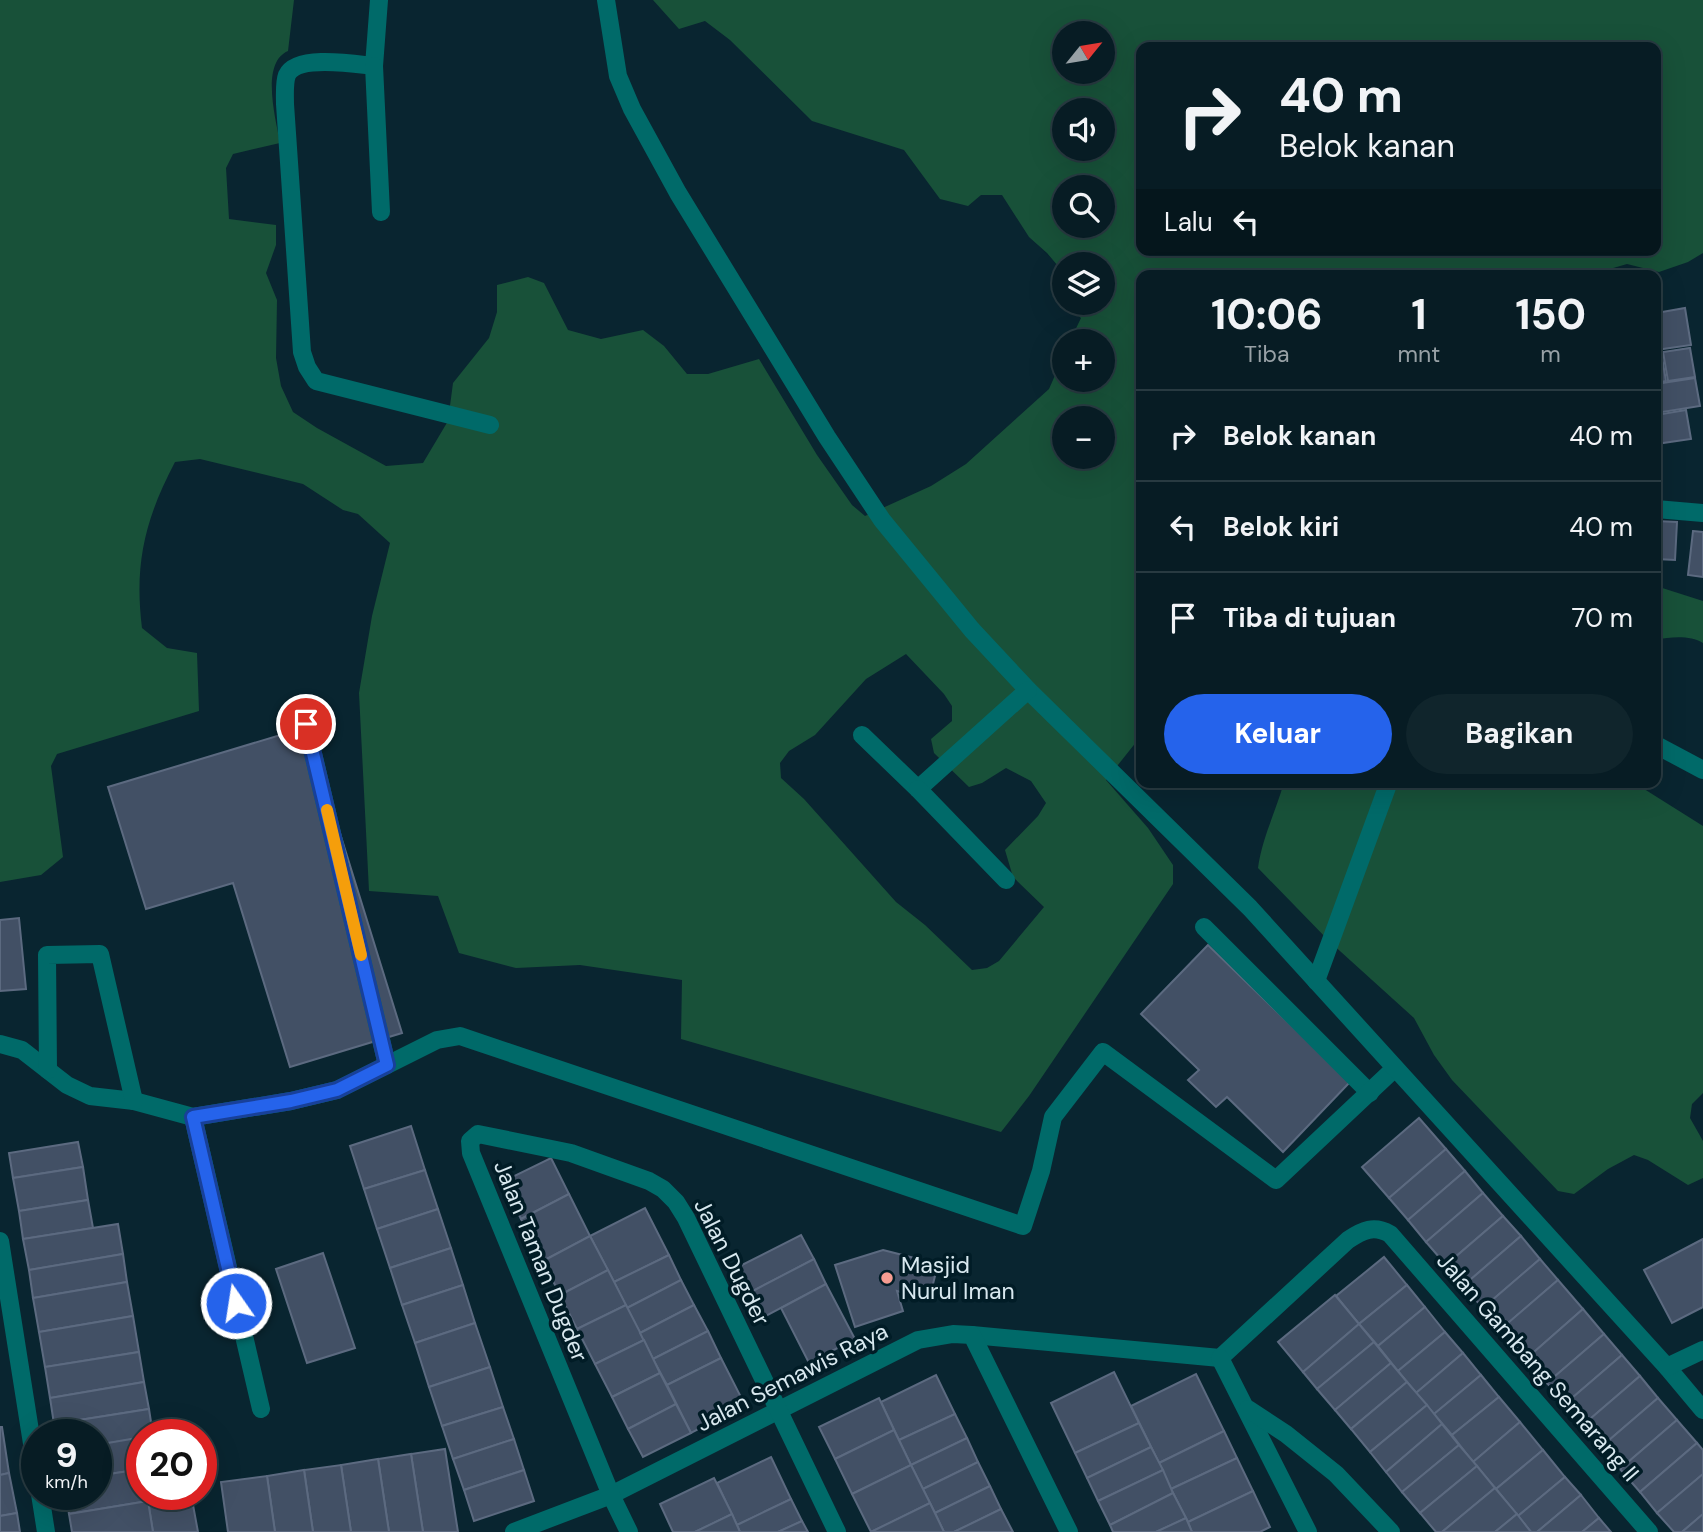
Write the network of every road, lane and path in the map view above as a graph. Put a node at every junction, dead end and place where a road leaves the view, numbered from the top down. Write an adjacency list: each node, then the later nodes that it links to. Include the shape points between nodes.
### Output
1 (379, 0): 3 (street)
2 (606, 0): 8 (street, via 618,76 632,109 827,437 882,520 972,631)
3 (374, 66): 4 (street); 5 (street, via 304,64 286,76 302,352 307,368 316,381)
4 (381, 212)
5 (490, 425)
6 (1661, 509): 7 (street)
7 (1703, 513)
8 (1028, 690): 14 (street); 17 (street, via 1251,908)
9 (306, 724): 19 (street)
10 (862, 734): 14 (street)
11 (1661, 748): 12 (street)
12 (1703, 770)
13 (1387, 788): 17 (street)
14 (918, 789): 15 (street)
15 (1006, 880)
16 (1203, 927): 22 (street)
17 (1316, 981): 20 (street)
18 (0, 1044): 21 (street, via 22,1050)
19 (387, 1065): 22 (street, via 437,1040 460,1036 1023,1226 1054,1117 1103,1052 1276,1180); 24 (street, via 337,1090)
20 (1394, 1069): 22 (street); 30 (street)
21 (48, 1070): 23 (street, via 90,1096); 23 (street, via 47,955 100,954)
22 (1370, 1093)
23 (134, 1101): 24 (street)
24 (193, 1117): 32 (street)
25 (571, 1153): 33 (street, Jalan Dugder, via 649,1181 676,1202); 36 (street, Jalan Taman Dugder, via 483,1134 474,1137 470,1145)
26 (0, 1241): 35 (street)
27 (972, 1335): 29 (street, Jalan Semawis Raya); 33 (street, Jalan Semawis Raya, via 918,1340); 42 (street)
28 (1703, 1350): 30 (street)
29 (1220, 1358): 31 (street); 45 (street, Jalan Gambang Semarang II, via 1348,1240 1369,1229 1380,1229 1390,1234)
30 (1667, 1367): 34 (street)
31 (1245, 1407): 43 (street); 44 (street, via 1336,1474)
32 (261, 1409)
33 (779, 1410): 36 (street, Jalan Semawis Raya); 41 (street, Jalan Dugder)
34 (1703, 1410)
35 (28, 1419)
36 (611, 1495): 39 (street, Jalan Semawis Raya); 40 (street)
37 (43, 1510): 38 (street)
38 (46, 1532)
39 (514, 1532)
40 (629, 1532)
41 (836, 1532)
42 (1069, 1532)
43 (1308, 1532)
44 (1391, 1532)
45 (1649, 1532)

